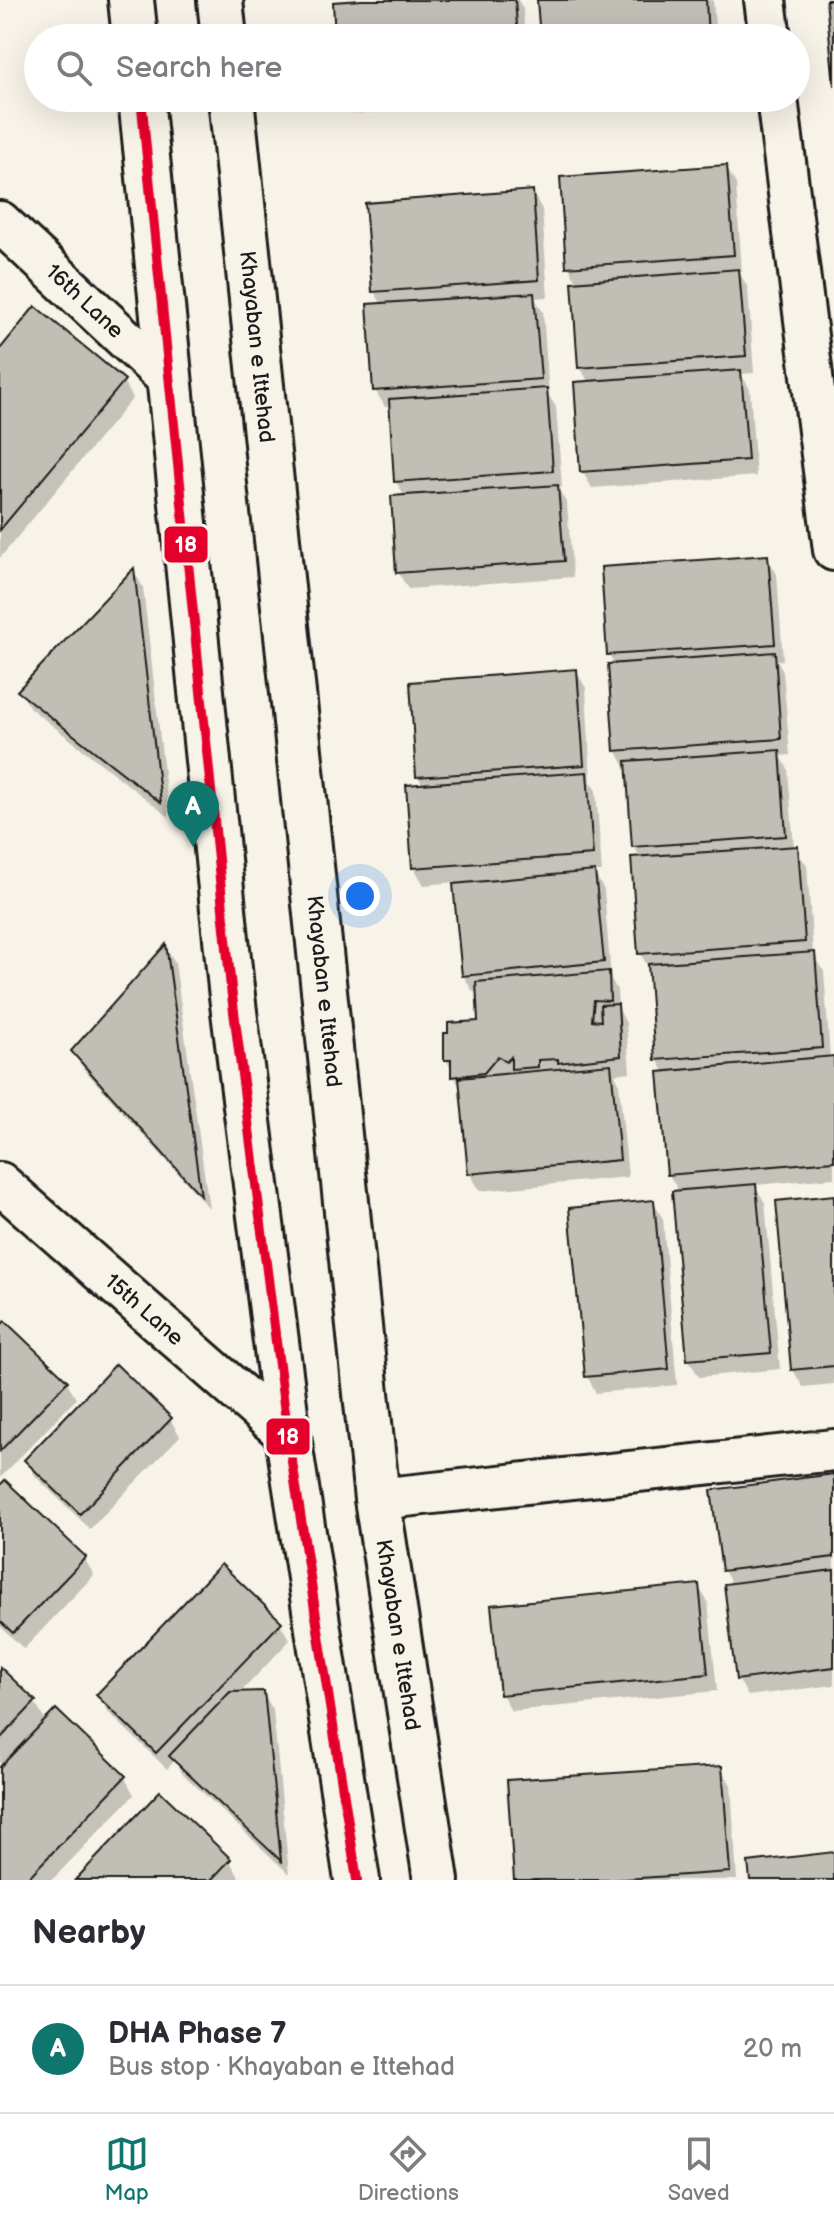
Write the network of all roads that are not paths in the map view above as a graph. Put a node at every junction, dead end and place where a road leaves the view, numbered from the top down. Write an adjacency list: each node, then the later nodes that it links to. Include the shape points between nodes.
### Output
1 (131, 0): 4 (main road)
2 (220, 0): 5 (main road)
3 (765, 0): 6 (street)
4 (134, 24)
5 (223, 24)
6 (768, 24)
7 (142, 112): 11 (main road)
8 (232, 112): 16 (main road, Khayaban e Ittehad)
9 (779, 112): 12 (street)
10 (0, 222): 11 (street, 16th Lane)
11 (169, 380): 14 (main road, via 231,988)
12 (834, 550)
13 (0, 1183): 14 (street, 15th Lane)
14 (288, 1436): 17 (main road)
15 (834, 1450): 16 (street)
16 (377, 1499): 18 (main road, Khayaban e Ittehad)
17 (357, 1880)
18 (436, 1880)

